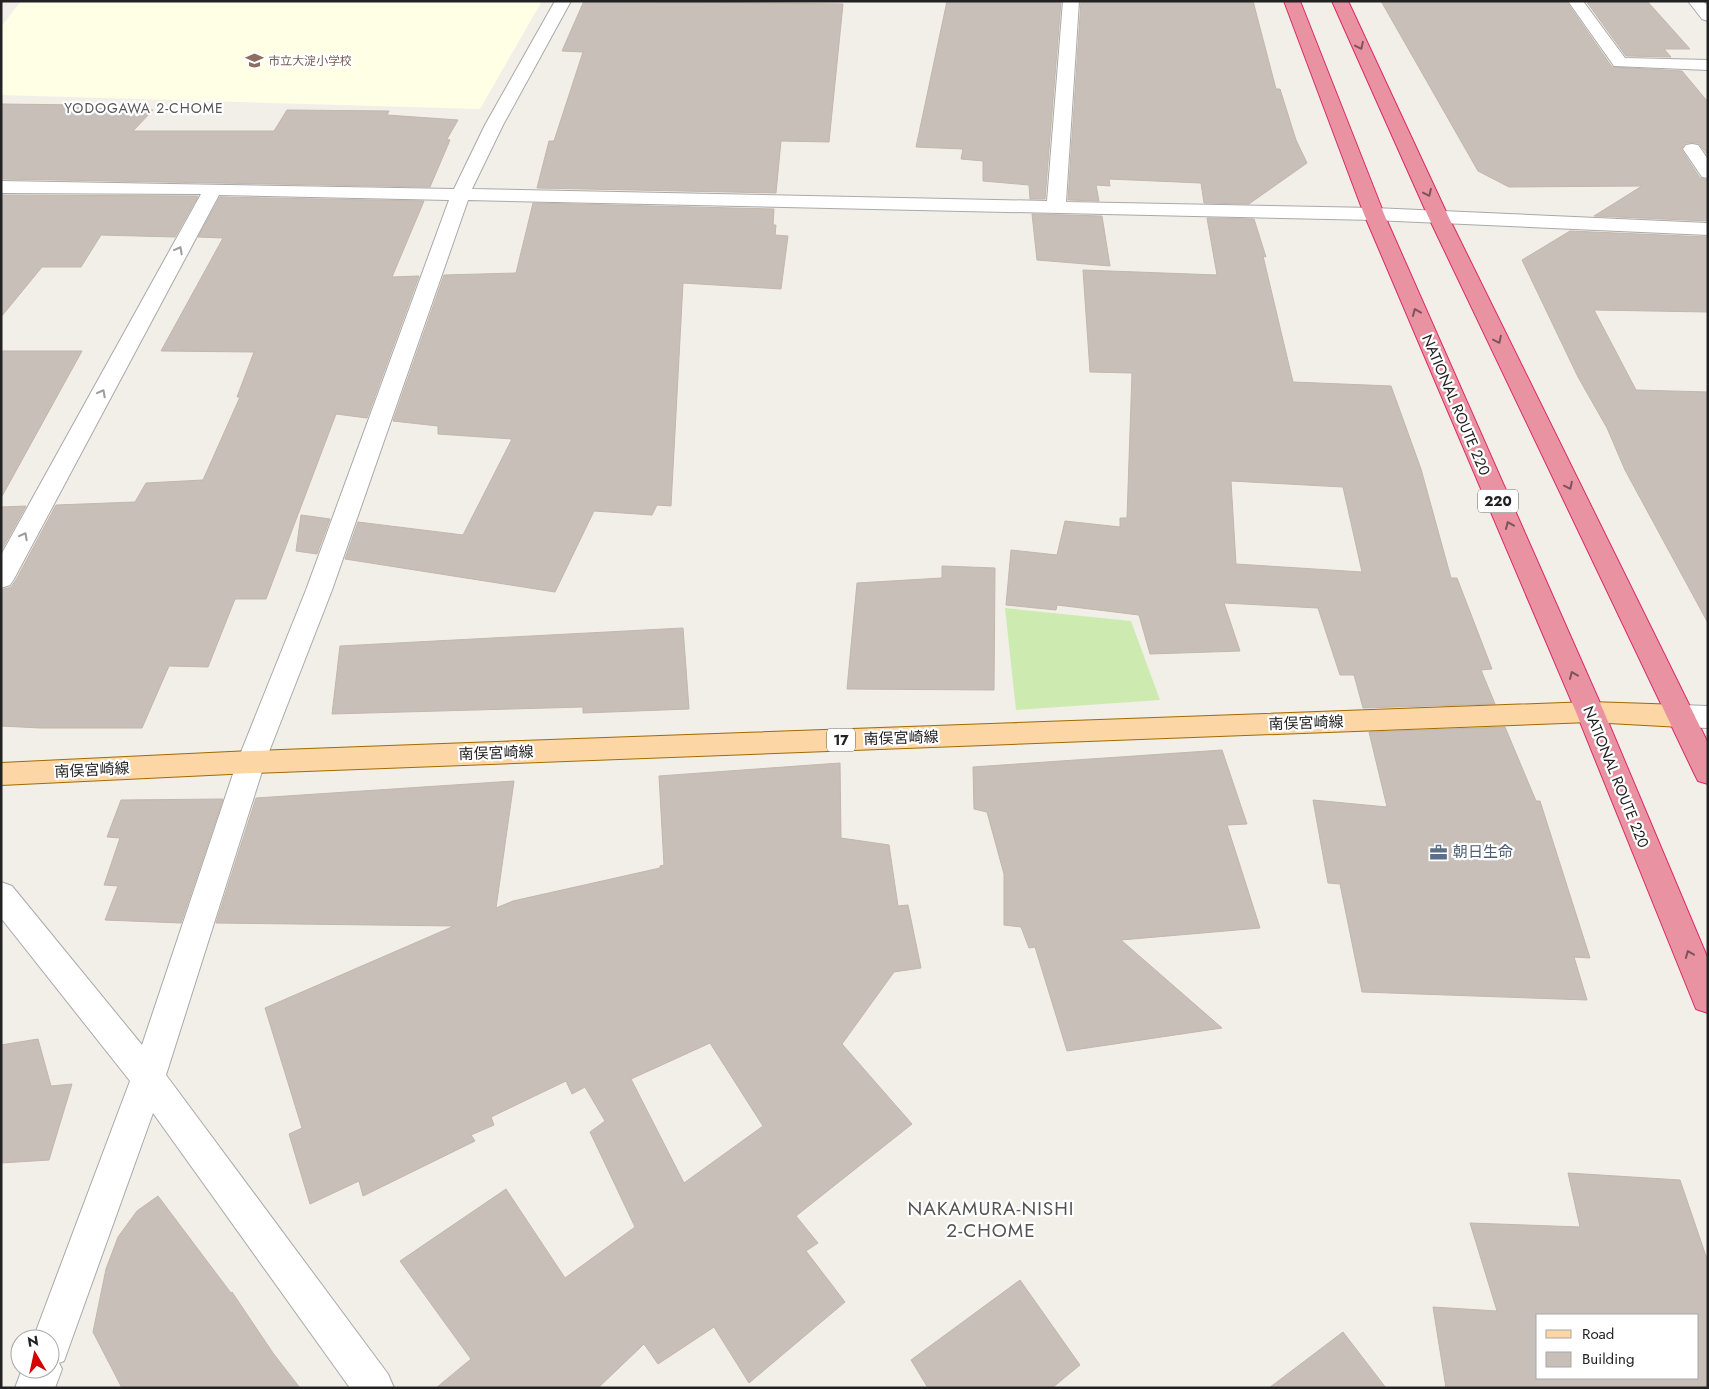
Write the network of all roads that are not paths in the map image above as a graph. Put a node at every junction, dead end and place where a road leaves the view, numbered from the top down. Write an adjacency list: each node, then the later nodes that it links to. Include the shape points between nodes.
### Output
1 (564, 1): 13 (street, via 494,126)
2 (1070, 1): 14 (street)
3 (1292, 1): 15 (highway, NATIONAL ROUTE 220 / 220)
4 (1340, 1): 16 (highway, one-way to 16)
5 (1575, 1): 8 (street, via 1620,63)
6 (1695, 1): 7 (street)
7 (1708, 16)
8 (1708, 65)
9 (1692, 149): 10 (street)
10 (1708, 173)
11 (1, 186): 12 (street)
12 (213, 189): 13 (street); 18 (street, one-way to 12)
13 (460, 195): 14 (street); 21 (street, via 319,590)
14 (1056, 207): 15 (street)
15 (1374, 214): 16 (street); 19 (highway, NATIONAL ROUTE 220 / 220, one-way to 15)
16 (1438, 216): 17 (street); 20 (highway, one-way to 20)
17 (1708, 229)
18 (1, 579)
19 (1590, 712): 20 (main road, 南俣宮崎線 / 17); 21 (main road, 南俣宮崎線 / 17); 25 (highway, NATIONAL ROUTE 220 / 220, one-way to 19)
20 (1694, 717): 22 (highway)
21 (251, 762): 23 (main road, 南俣宮崎線 / 17); 26 (street)
22 (1708, 773)
23 (1, 774)
24 (1, 895): 26 (street)
25 (1708, 999)
26 (148, 1078): 27 (street); 28 (street)
27 (57, 1329)
28 (374, 1388)

